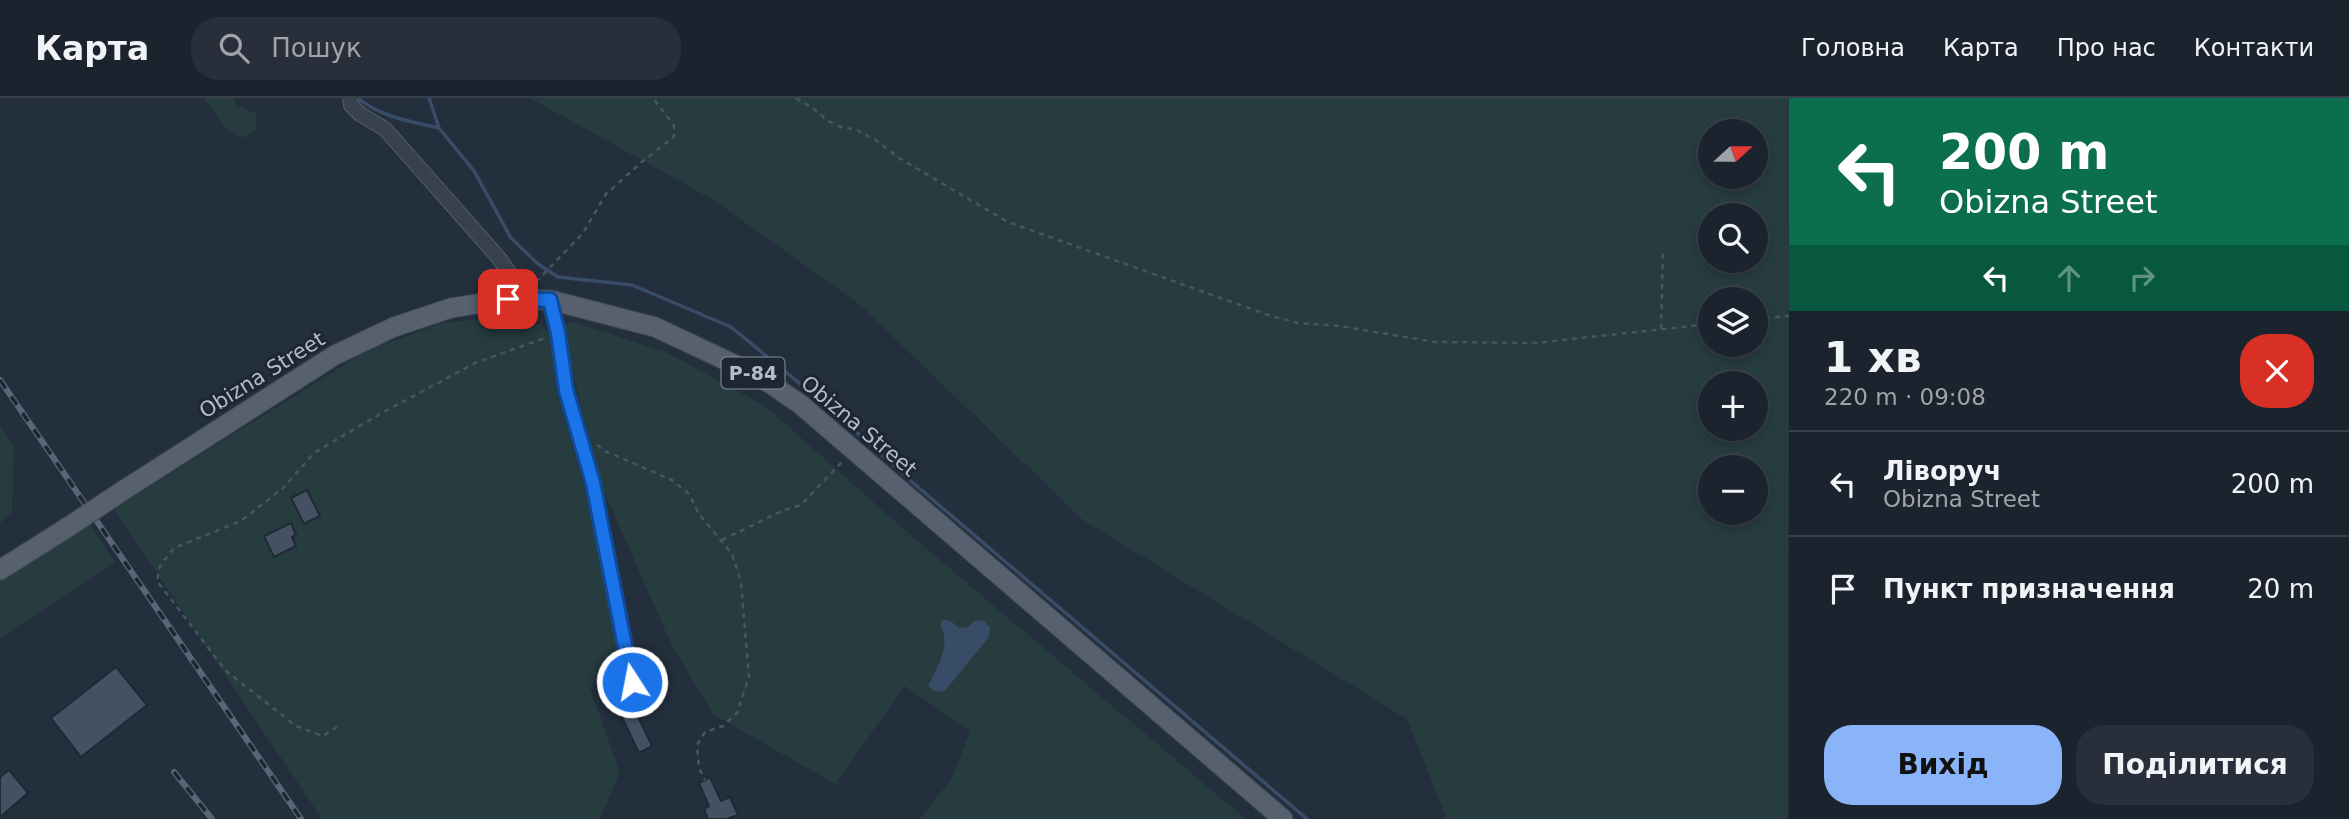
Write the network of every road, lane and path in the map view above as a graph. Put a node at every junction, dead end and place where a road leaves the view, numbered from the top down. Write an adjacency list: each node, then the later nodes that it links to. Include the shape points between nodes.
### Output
1 (350, 98): 6 (lane, via 360,114 385,129 498,257)
2 (653, 98): 5 (path, via 674,126 674,137 606,194 583,233)
3 (796, 98): 11 (path, via 828,121 877,141 1008,222 1271,316 1435,342 1535,342)
4 (1663, 249): 11 (path)
5 (543, 274)
6 (521, 299): 7 (main road, Obizna Street / Р-84); 16 (main road, Obizna Street / Р-84, bridge, via 451,308 394,327 335,355)
7 (550, 300): 12 (lane); 20 (main road, Obizna Street / Р-84, via 655,327 760,376 800,404)
8 (1789, 316): 9 (path)
9 (1768, 318)
10 (1698, 325): 11 (path)
11 (1661, 329)
12 (558, 333): 13 (lane, via 566,390); 18 (path, via 475,363 380,414 314,453 284,487 241,521 174,548 160,566 157,581 226,671 296,726 323,736)
13 (578, 430): 15 (path, via 605,451 672,480 689,494 699,514); 17 (lane, via 593,483)
14 (835, 456): 15 (path, via 842,462 801,505)
15 (722, 540): 19 (path, via 741,582 749,677 737,713 723,726 705,732 697,745)
16 (0, 569)
17 (632, 682)
18 (337, 727)
19 (705, 780)
20 (1283, 819)

